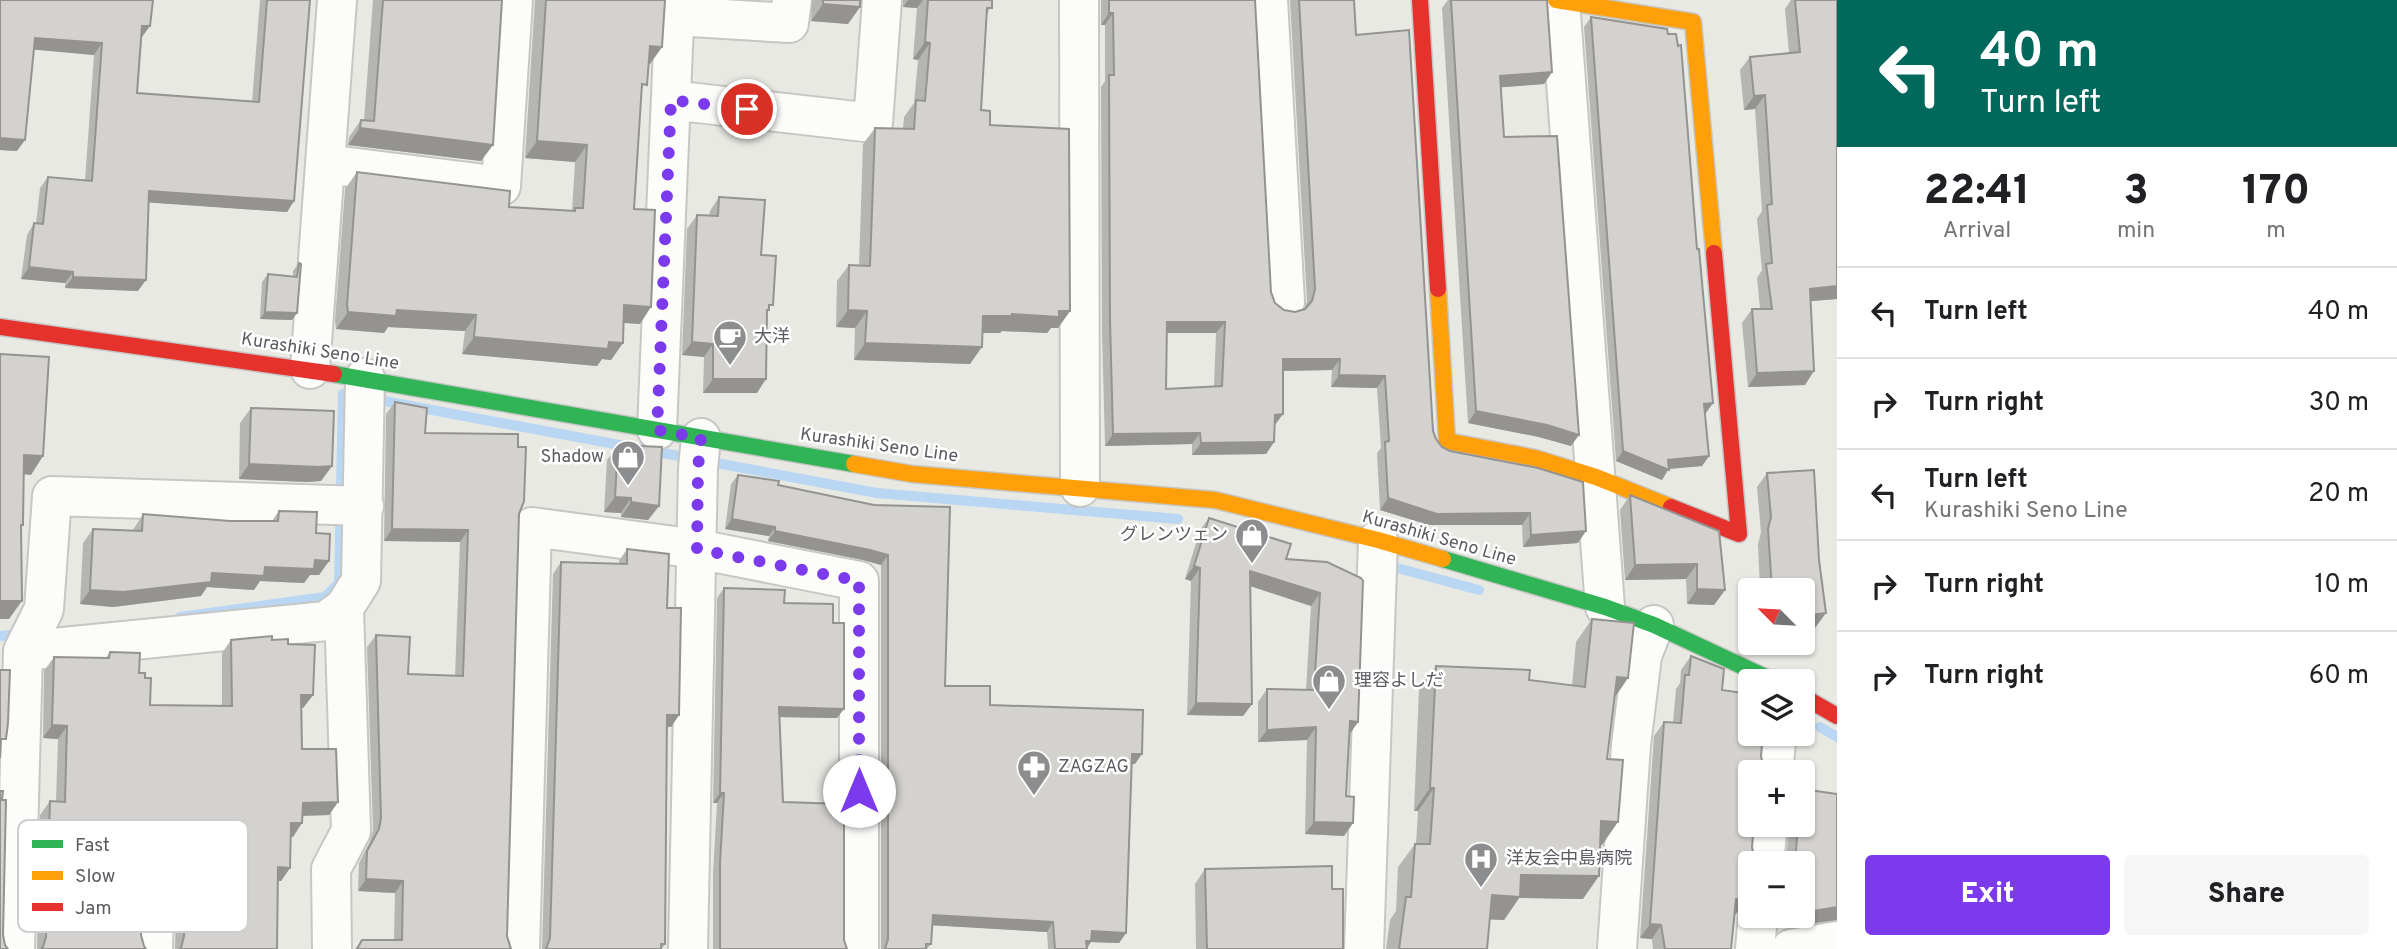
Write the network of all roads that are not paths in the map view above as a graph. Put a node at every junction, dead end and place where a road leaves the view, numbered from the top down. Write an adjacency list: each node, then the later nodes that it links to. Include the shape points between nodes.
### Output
1 (337, 0): 11 (street)
2 (513, 0): 11 (street, via 501,186)
3 (792, 0): 9 (street, via 789,23)
4 (882, 0): 10 (street, via 873,123)
5 (1079, 0): 19 (street)
6 (1268, 0): 12 (street)
7 (1420, 0): 18 (main road, via 1447,441 1535,458)
8 (1558, 0): 18 (street); 18 (main road, via 1693,22 1739,534)
9 (675, 8): 10 (street)
10 (671, 100): 16 (street)
11 (325, 164): 14 (street)
12 (1286, 302)
13 (0, 327): 14 (main road, Kurashiki Seno Line)
14 (310, 369): 15 (main road, Kurashiki Seno Line)
15 (365, 391): 16 (main road, Kurashiki Seno Line); 20 (street)
16 (657, 430): 17 (main road, Kurashiki Seno Line)
17 (700, 452): 19 (main road, Kurashiki Seno Line); 22 (street)
18 (1596, 477): 23 (street)
19 (1080, 487): 21 (main road, Kurashiki Seno Line, via 1215,500)
20 (350, 505): 24 (street, via 361,581); 25 (street, via 52,496 44,609)
21 (1378, 540): 23 (main road, Kurashiki Seno Line); 39 (street)
22 (697, 549): 36 (street, via 532,527); 37 (street); 38 (street, via 859,581)
23 (1605, 607): 26 (main road, Kurashiki Seno Line)
24 (344, 608): 25 (street, via 326,621); 35 (street, via 351,831 331,869)
25 (29, 639): 30 (street)
26 (1649, 639): 27 (main road, Kurashiki Seno Line); 40 (street, via 1630,745)
27 (1738, 669)
28 (1815, 703): 29 (main road)
29 (1837, 716)
30 (21, 820)
31 (18, 883): 34 (street)
32 (1757, 928): 41 (street)
33 (1837, 941): 42 (street)
34 (15, 949)
35 (332, 949)
36 (520, 949)
37 (688, 949)
38 (859, 949)
39 (1364, 949)
40 (1617, 949)
41 (1755, 949)
42 (1791, 949)

